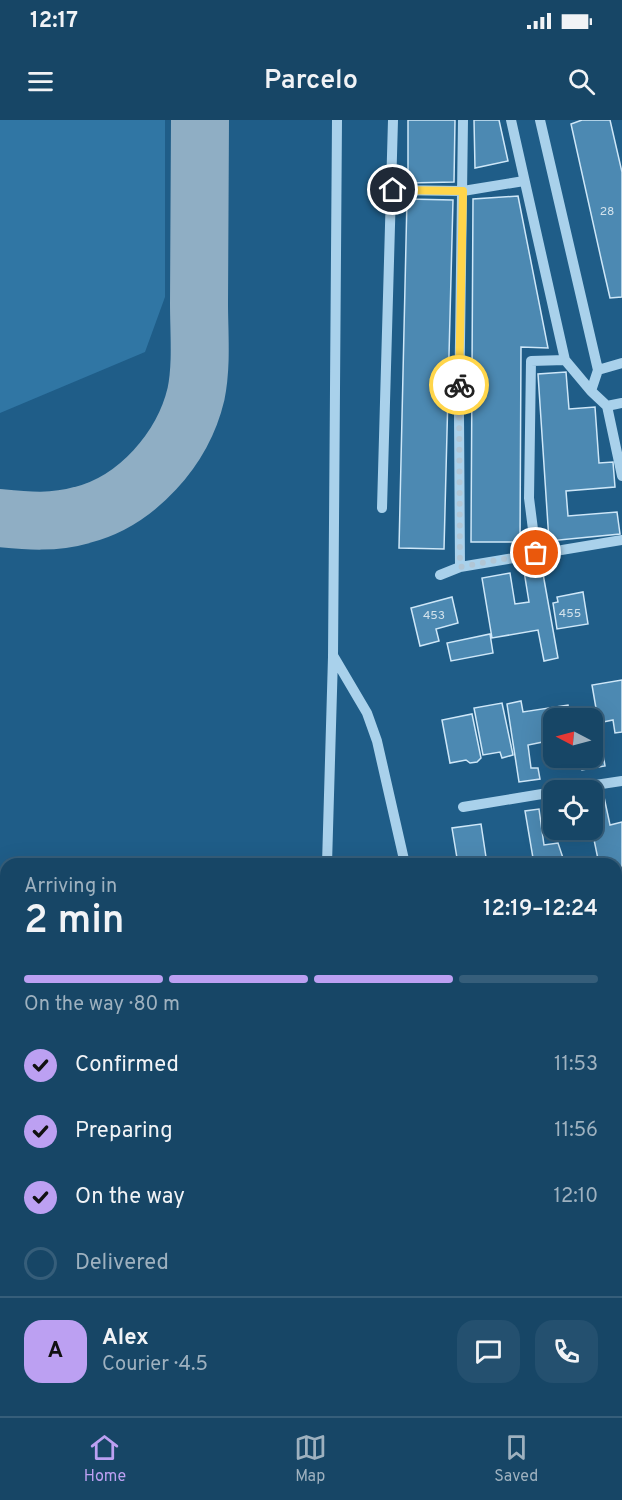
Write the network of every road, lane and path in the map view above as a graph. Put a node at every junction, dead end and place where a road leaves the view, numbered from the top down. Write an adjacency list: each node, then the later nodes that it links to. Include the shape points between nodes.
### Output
1 (338, 120): 21 (street)
2 (393, 120): 7 (street)
3 (463, 120): 8 (street)
4 (511, 120): 6 (street)
5 (540, 120): 11 (street)
6 (525, 181): 8 (street); 9 (street)
7 (393, 190): 8 (street); 16 (street)
8 (463, 191): 19 (street)
9 (565, 360): 12 (street); 18 (street, via 531,361 529,498)
10 (622, 363): 11 (street)
11 (598, 370): 12 (street)
12 (591, 392): 14 (street)
13 (622, 403): 14 (street)
14 (607, 406): 15 (street)
15 (622, 476)
16 (382, 508)
17 (622, 540): 18 (street)
18 (536, 553): 19 (street)
19 (460, 567): 20 (street)
20 (440, 575)
21 (333, 657): 26 (street); 27 (street, via 368,713)
22 (622, 781): 23 (street)
23 (603, 784)
24 (543, 794): 25 (street)
25 (463, 807)
26 (327, 858)
27 (404, 858)

